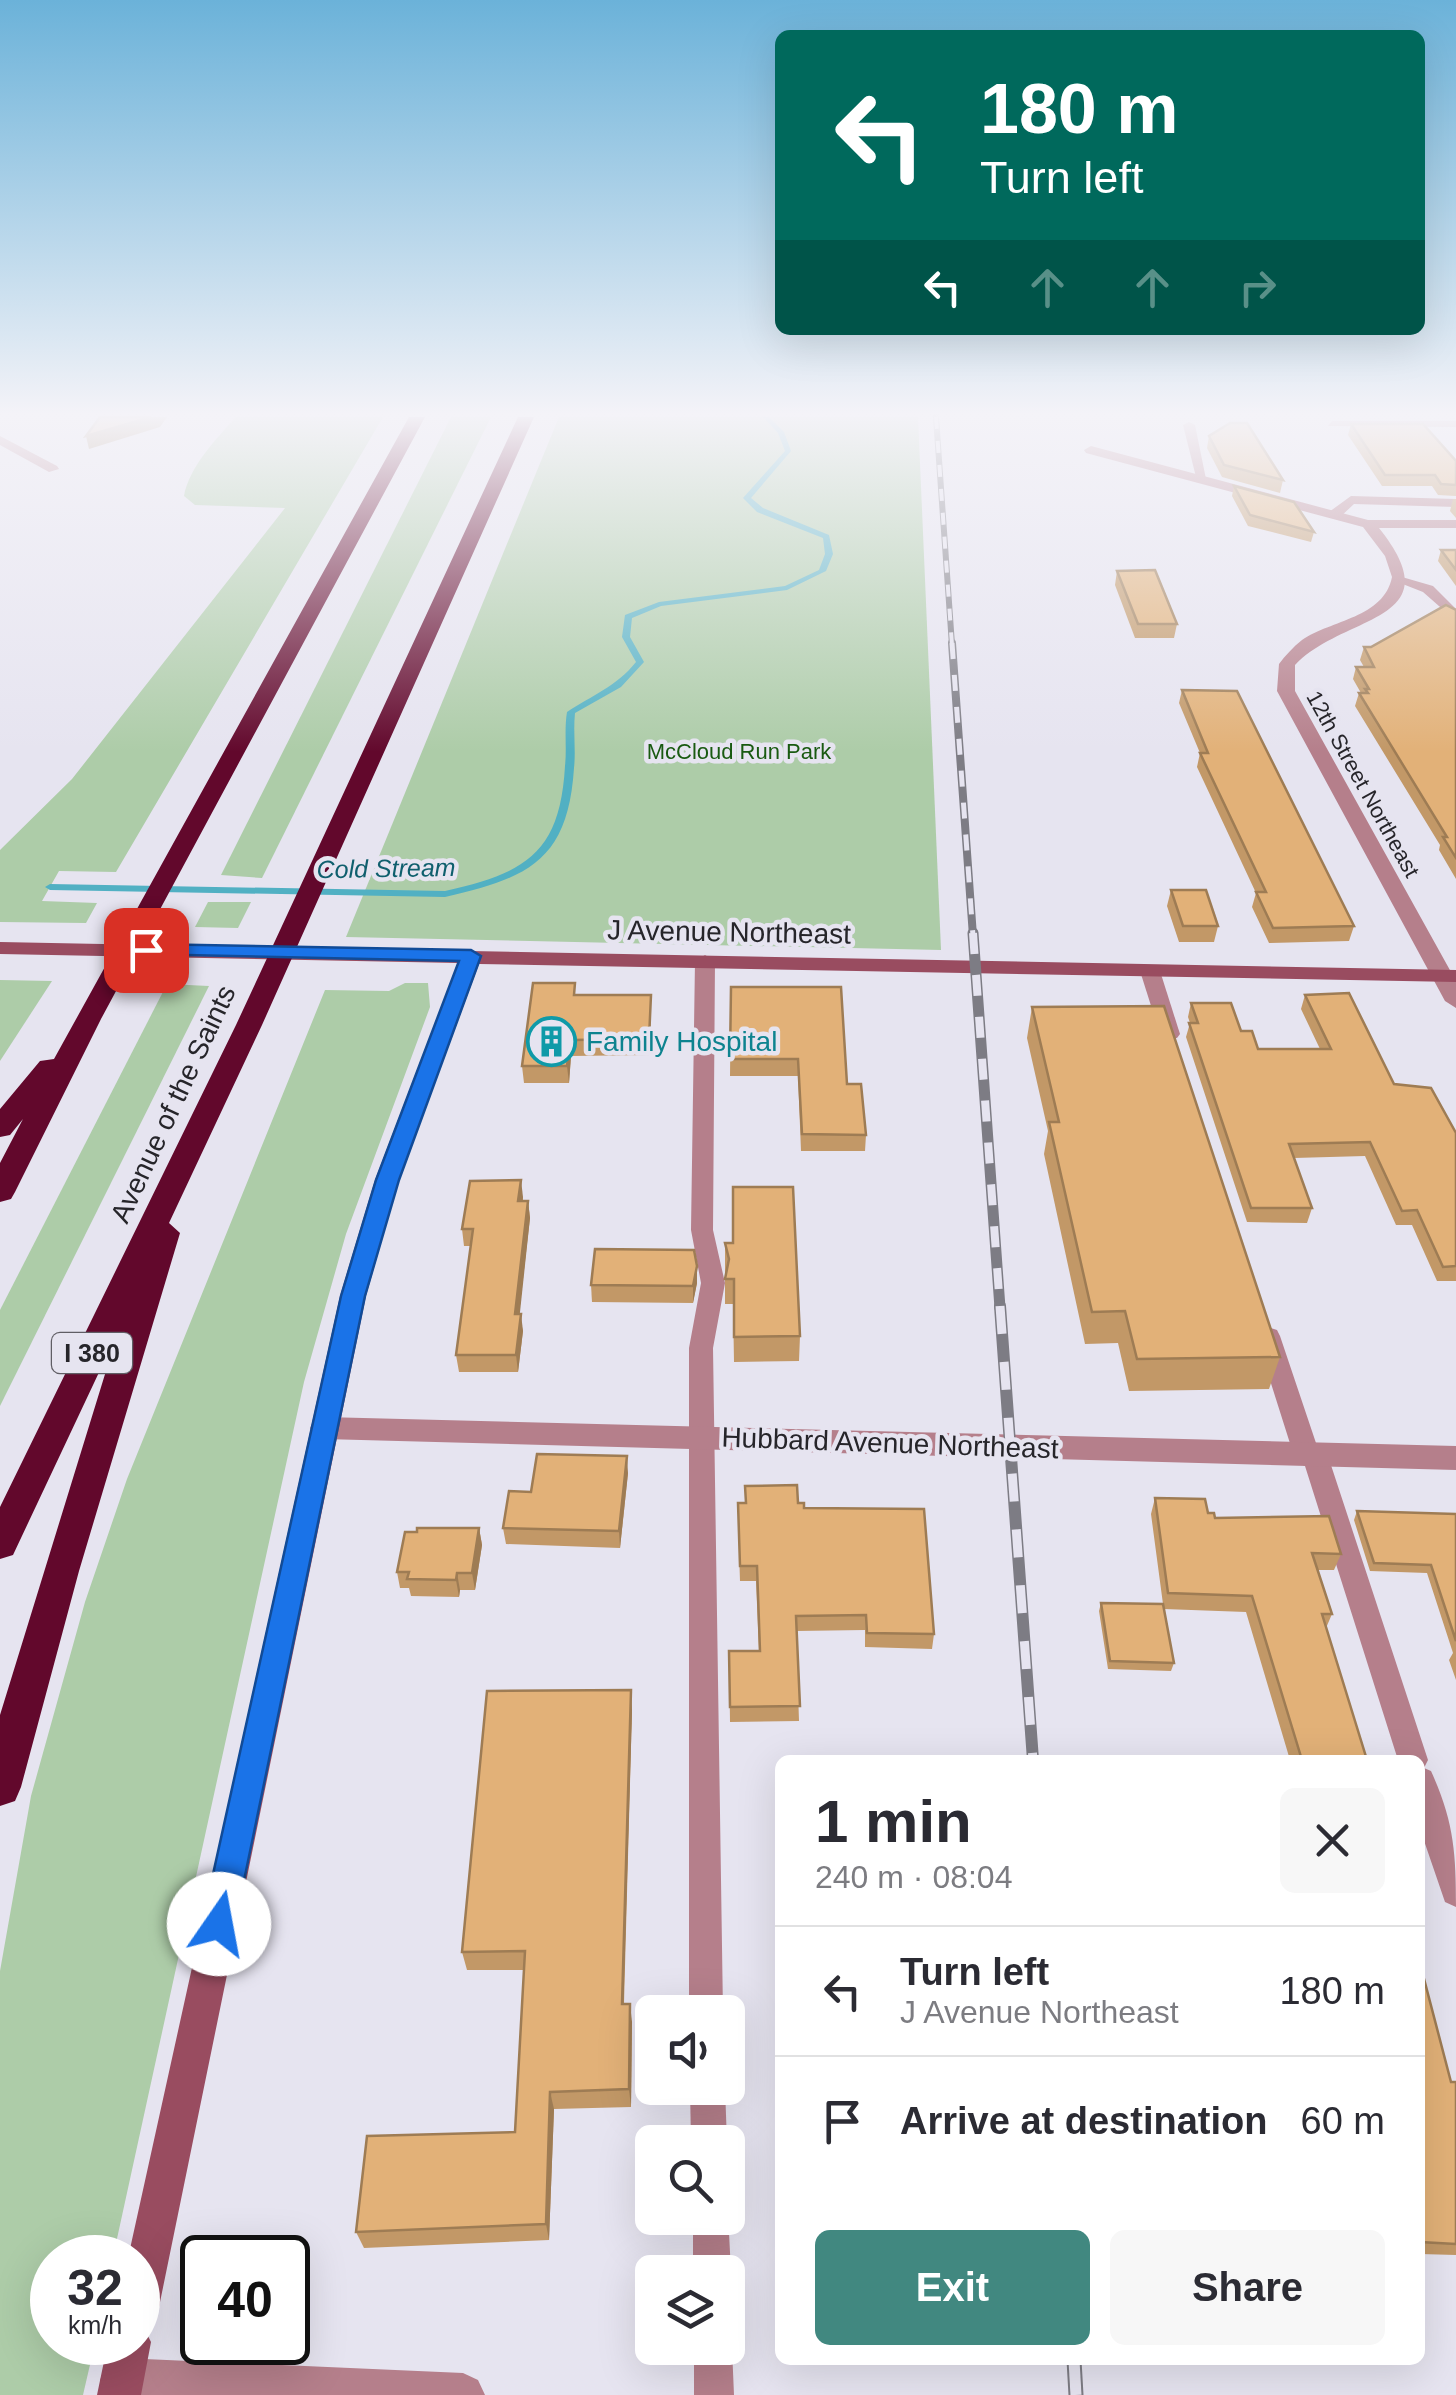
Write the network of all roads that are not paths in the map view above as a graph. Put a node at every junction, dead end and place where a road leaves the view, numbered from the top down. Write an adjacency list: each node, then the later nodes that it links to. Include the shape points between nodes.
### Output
1 (356, 529): 12 (highway)
2 (475, 529): 15 (highway, Avenue of the Saints / I 380)
3 (1371, 529): 4 (street)
4 (1400, 578): 5 (lane, via 1428,589); 10 (street, 12th Street Northeast, via 1379,610 1308,644 1287,664 1286,691)
5 (1456, 617)
6 (0, 948): 7 (street, J Avenue Northeast)
7 (471, 956): 8 (street, J Avenue Northeast); 18 (street, via 387,1180)
8 (705, 961): 9 (street, J Avenue Northeast); 19 (lane, via 702,1230 713,1283 702,1348)
9 (1150, 971): 10 (street, J Avenue Northeast); 13 (lane)
10 (1449, 976): 11 (street, 12th Street Northeast)
11 (1456, 1000)
12 (86, 1023): 14 (highway); 16 (highway)
13 (1176, 1052)
14 (0, 1128)
15 (184, 1163): 22 (highway, Avenue of the Saints / I 380); 24 (highway)
16 (0, 1192)
17 (1262, 1318): 20 (lane)
18 (324, 1428): 19 (street, Hubbard Avenue Northeast); 28 (street)
19 (701, 1437): 20 (street, Hubbard Avenue Northeast); 27 (lane)
20 (1311, 1456): 21 (street, Hubbard Avenue Northeast); 23 (lane)
21 (1456, 1458)
22 (0, 1544)
23 (1411, 1755)
24 (0, 1786)
25 (1425, 1795): 26 (lane)
26 (1456, 1891)
27 (706, 1995)
28 (153, 2235)
29 (713, 2365): 32 (lane)
30 (124, 2372): 31 (street)
31 (463, 2395)
32 (714, 2395)

